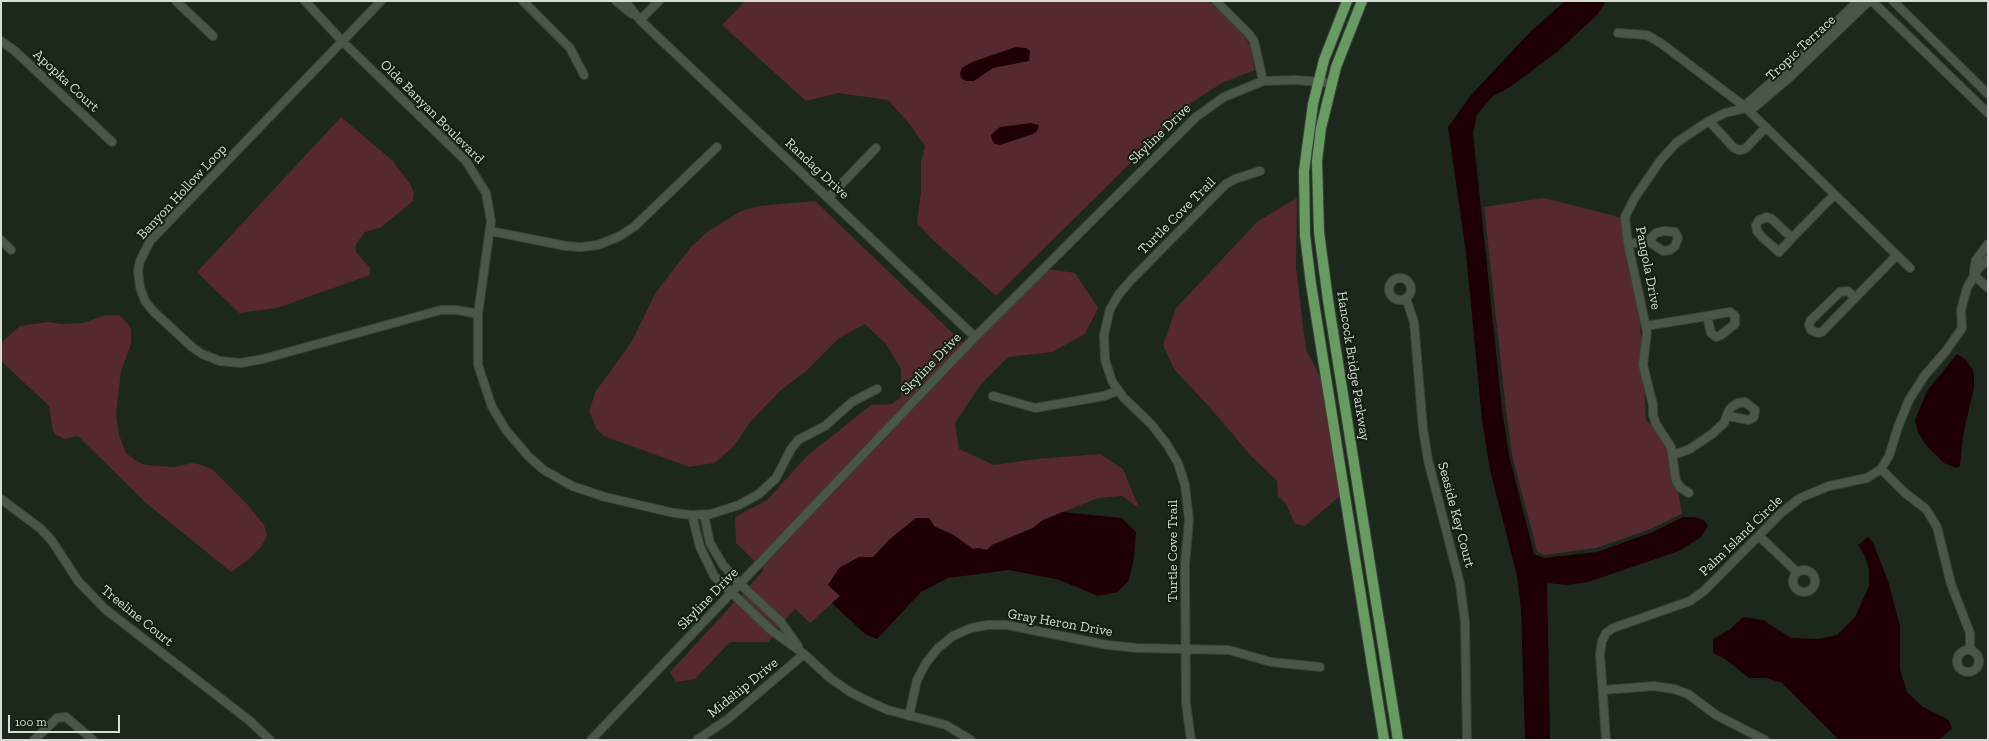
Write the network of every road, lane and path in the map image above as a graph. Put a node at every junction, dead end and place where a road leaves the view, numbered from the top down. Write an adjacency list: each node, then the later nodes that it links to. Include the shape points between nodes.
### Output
1 (176, 1): 16 (street)
2 (305, 1): 18 (street, Olde Banyan Boulevard)
3 (381, 1): 18 (street, Banyon Hollow Loop)
4 (523, 1): 19 (street, via 570,48)
5 (616, 1): 14 (street, Randag Drive)
6 (625, 1): 14 (street, Randag Drive)
7 (659, 1): 14 (street)
8 (1216, 1): 20 (street, via 1254,41)
9 (1347, 1): 21 (main road, Hancock Bridge Parkway)
10 (1362, 1): 22 (main road, Hancock Bridge Parkway)
11 (1858, 1): 24 (street, Tropic Terrace)
12 (1871, 1): 24 (street, Tropic Terrace, via 1789,78); 25 (street)
13 (1893, 1): 23 (street)
14 (640, 20): 33 (street, Randag Drive)
15 (1618, 33): 24 (street, via 1647,35)
16 (213, 36)
17 (1, 41): 28 (street, Apopka Court)
18 (342, 41): 34 (street, Olde Banyan Boulevard, via 466,161 486,193); 48 (street, Banyon Hollow Loop, via 150,241 138,271 145,301 192,347 220,361 241,363 441,310)
19 (584, 75)
20 (1263, 81): 21 (street, Skyline Drive); 51 (street, Skyline Drive, via 1224,97 1196,117)
21 (1318, 81): 22 (street, Skyline Drive); 81 (main road, Hancock Bridge Parkway, via 1304,171 1305,235)
22 (1332, 83): 82 (main road, Hancock Bridge Parkway, via 1321,128 1317,161 1319,232)
23 (1988, 94)
24 (1747, 109): 26 (street, Pangola Drive, via 1725,113); 27 (street)
25 (1988, 113)
26 (1709, 121): 27 (street, via 1734,148 1739,150 1745,149); 38 (street, Pangola Drive, via 1676,143 1634,199 1625,217)
27 (1766, 128): 32 (street)
28 (112, 142)
29 (717, 147): 34 (street, via 636,226 598,245 566,246)
30 (876, 148): 33 (street)
31 (1260, 171): 53 (street, Turtle Cove Trail, via 1235,179 1222,188 1131,280 1114,301 1106,322 1103,343 1107,370)
32 (1835, 195): 35 (street); 41 (street)
33 (828, 198): 51 (street, Randag Drive)
34 (490, 230): 48 (street, Olde Banyan Boulevard)
35 (1792, 238): 35 (street, via 1779,252 1757,231 1756,225 1759,220 1767,217)
36 (1, 240): 40 (street)
37 (1648, 241): 38 (street)
38 (1628, 244): 50 (street, Pangola Drive)
39 (1988, 244): 44 (street, via 1976,260)
40 (11, 250)
41 (1897, 255): 43 (street); 47 (street)
42 (1988, 260): 44 (street)
43 (1910, 268)
44 (1974, 275): 45 (street); 57 (street, via 1960,310 1962,328 1910,400 1889,456)
45 (1988, 288)
46 (1406, 298): 83 (street, Seaside Key Court, via 1414,322 1428,460 1460,584 1465,622)
47 (1855, 298): 47 (street, via 1822,332 1811,330 1808,325 1810,321 1840,292 1848,291)
48 (478, 314): 60 (street, Olde Banyan Boulevard, via 478,365 484,386 492,407 506,430 529,457 554,476 583,491 663,511)
49 (1707, 316): 50 (street)
50 (1646, 326): 56 (street, Pangola Drive, via 1647,341 1642,357 1643,365 1656,424)
51 (975, 337): 66 (street, Skyline Drive)
52 (877, 390): 61 (street, Olde Banyan Boulevard, via 852,402 825,426 798,440 776,478 759,494 732,508)
53 (1117, 391): 54 (street, via 1104,396 1035,408); 68 (street, Turtle Cove Trail, via 1161,435 1175,456 1185,485 1189,520 1185,564)
54 (993, 396)
55 (1728, 416): 56 (street, via 1712,434 1690,449)
56 (1673, 455): 58 (street, Pangola Drive, via 1676,481)
57 (1881, 469): 62 (street, Palm Island Circle, via 1867,478 1828,486 1803,496 1781,513); 69 (street, via 1926,509 1937,527 1951,584 1970,634)
58 (1689, 493)
59 (1, 499): 76 (street, Treeline Court, via 45,533 62,554 78,581 105,609 250,721)
60 (692, 515): 61 (street, Olde Banyan Boulevard); 64 (street)
61 (704, 515): 63 (street, via 710,543)
62 (1759, 536): 65 (street); 72 (street, Palm Island Circle, via 1704,591 1690,601 1613,628 1606,633 1600,654)
63 (714, 549): 64 (street); 66 (street, via 723,565)
64 (702, 554): 67 (street, via 714,576)
65 (1797, 572)
66 (740, 584): 67 (street, Skyline Drive); 70 (street, via 780,621)
67 (732, 592): 70 (street, via 772,630); 77 (street, Skyline Drive)
68 (1187, 650): 71 (street, Gray Heron Drive, via 1228,650 1271,662); 73 (street, Gray Heron Drive, via 1107,645 1008,625 971,628 953,636 938,648 926,663 917,680); 80 (street, Turtle Cove Trail, via 1186,703)
69 (1970, 650)
70 (804, 654): 73 (street, via 850,692 888,710); 78 (street, Midship Drive, via 728,719)
71 (1320, 667)
72 (1603, 690): 84 (street, Palm Island Circle); 85 (street, via 1654,686 1674,689 1688,694 1716,715)
73 (909, 716): 79 (street, via 946,725)
74 (34, 740): 75 (street, via 57,718 66,717)
75 (93, 740)
76 (270, 740)
77 (591, 740)
78 (697, 740)
79 (971, 740)
80 (1190, 740)
81 (1384, 740)
82 (1398, 740)
83 (1467, 740)
84 (1606, 740)
85 (1765, 740)

